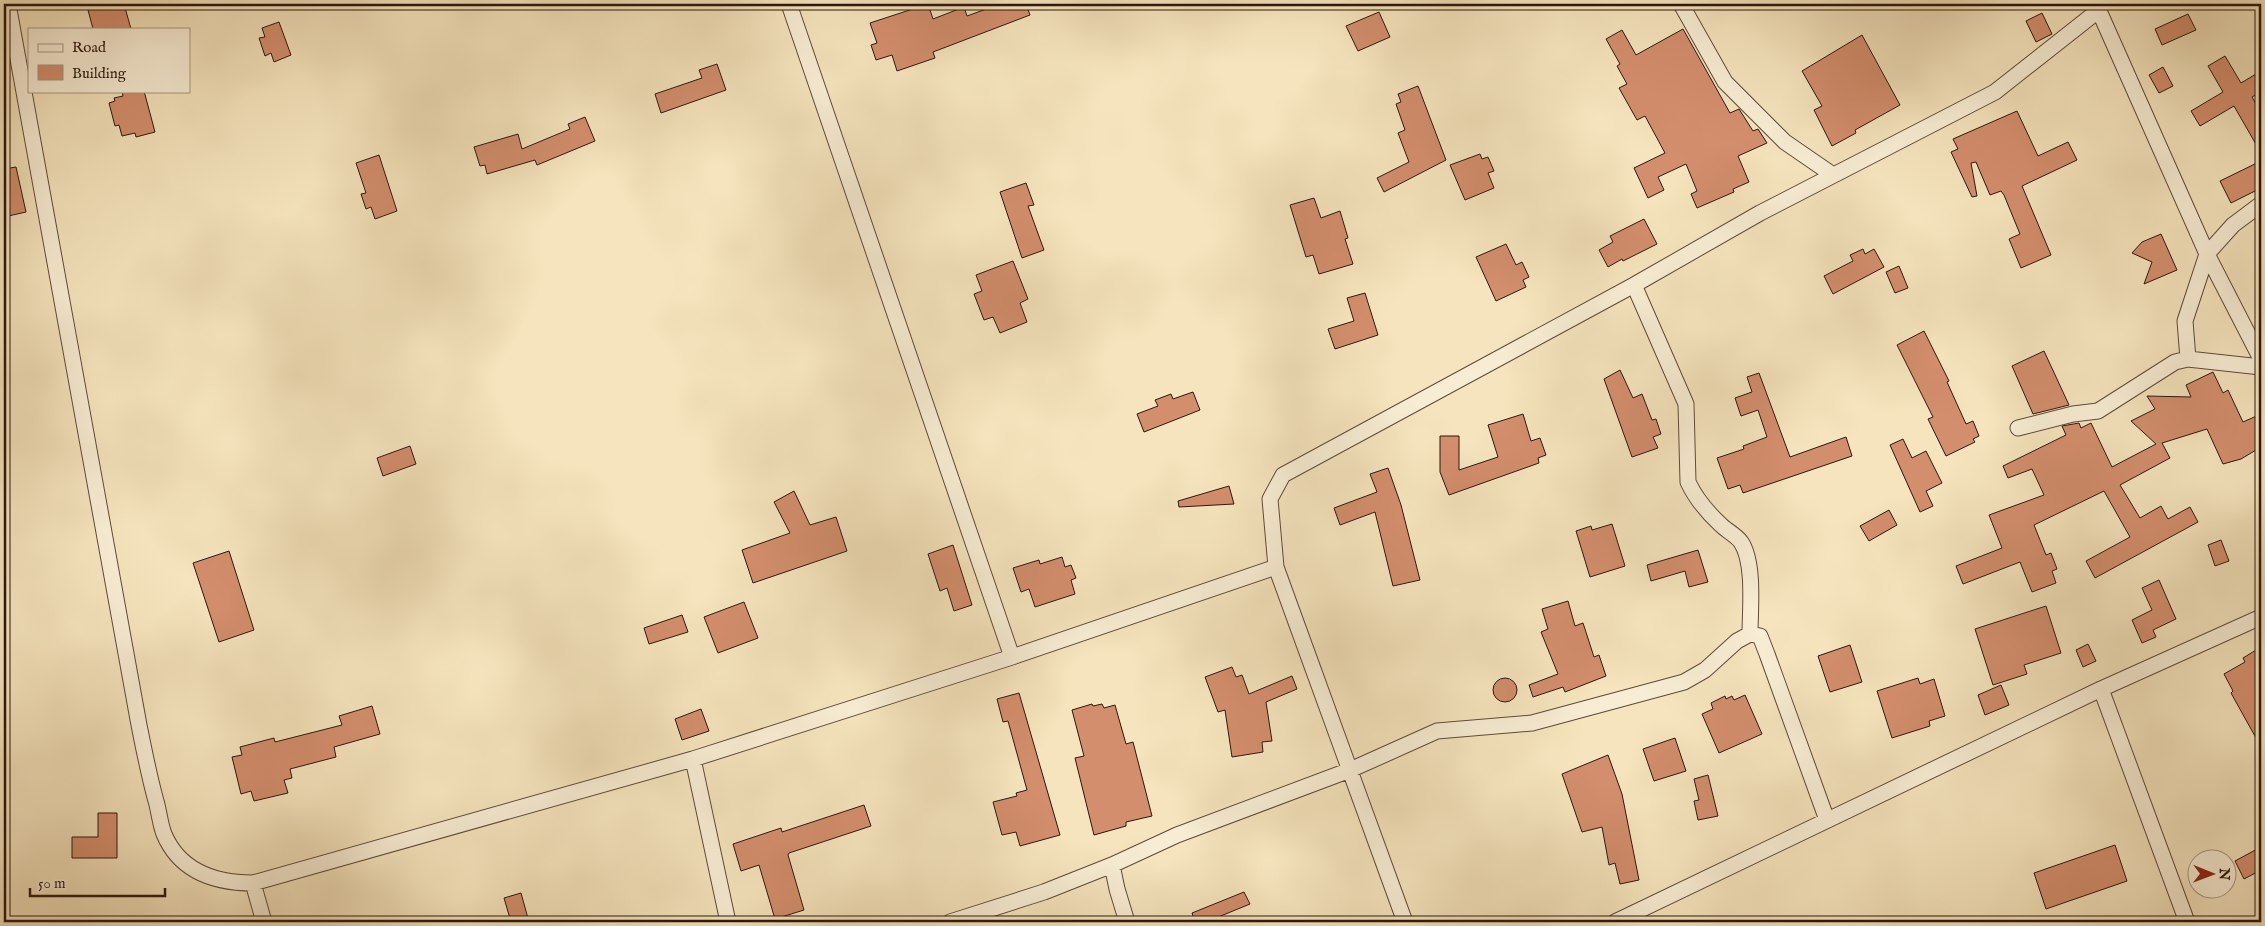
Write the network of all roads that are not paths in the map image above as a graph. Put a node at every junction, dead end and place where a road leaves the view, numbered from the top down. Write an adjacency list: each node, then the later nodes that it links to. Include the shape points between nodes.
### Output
1 (8, 4): 22 (street, via 140,725 164,833 173,851 185,863 207,876 229,883)
2 (789, 4): 16 (street)
3 (1681, 4): 5 (street, via 1725,82 1785,142)
4 (2098, 7): 5 (street, via 1995,92); 7 (street)
5 (1833, 175): 8 (street)
6 (2261, 204): 7 (street, via 2233,225)
7 (2207, 254): 9 (street, via 2185,322); 10 (street)
8 (1634, 285): 13 (street, via 1283,475 1270,500); 15 (street, via 1686,404 1688,482 1721,525 1746,550)
9 (2188, 359): 11 (street); 12 (street, via 2175,362 2098,411)
10 (2261, 359)
11 (2261, 367)
12 (2018, 428)
13 (1276, 567): 16 (street); 19 (street)
14 (2261, 617): 17 (street)
15 (1750, 634): 19 (street, via 1737,641 1705,670 1684,682 1532,723 1437,732); 20 (street, via 1760,636)
16 (1012, 657): 18 (street)
17 (2101, 689): 20 (street); 29 (street)
18 (693, 759): 22 (street); 24 (street)
19 (1350, 770): 21 (street, via 1176,835); 27 (street)
20 (1826, 820): 28 (street)
21 (1112, 865): 25 (street, via 1044,892); 26 (street)
22 (253, 883): 23 (street)
23 (264, 922)
24 (728, 922)
25 (950, 922)
26 (1127, 922)
27 (1405, 922)
28 (1614, 922)
29 (2187, 922)

